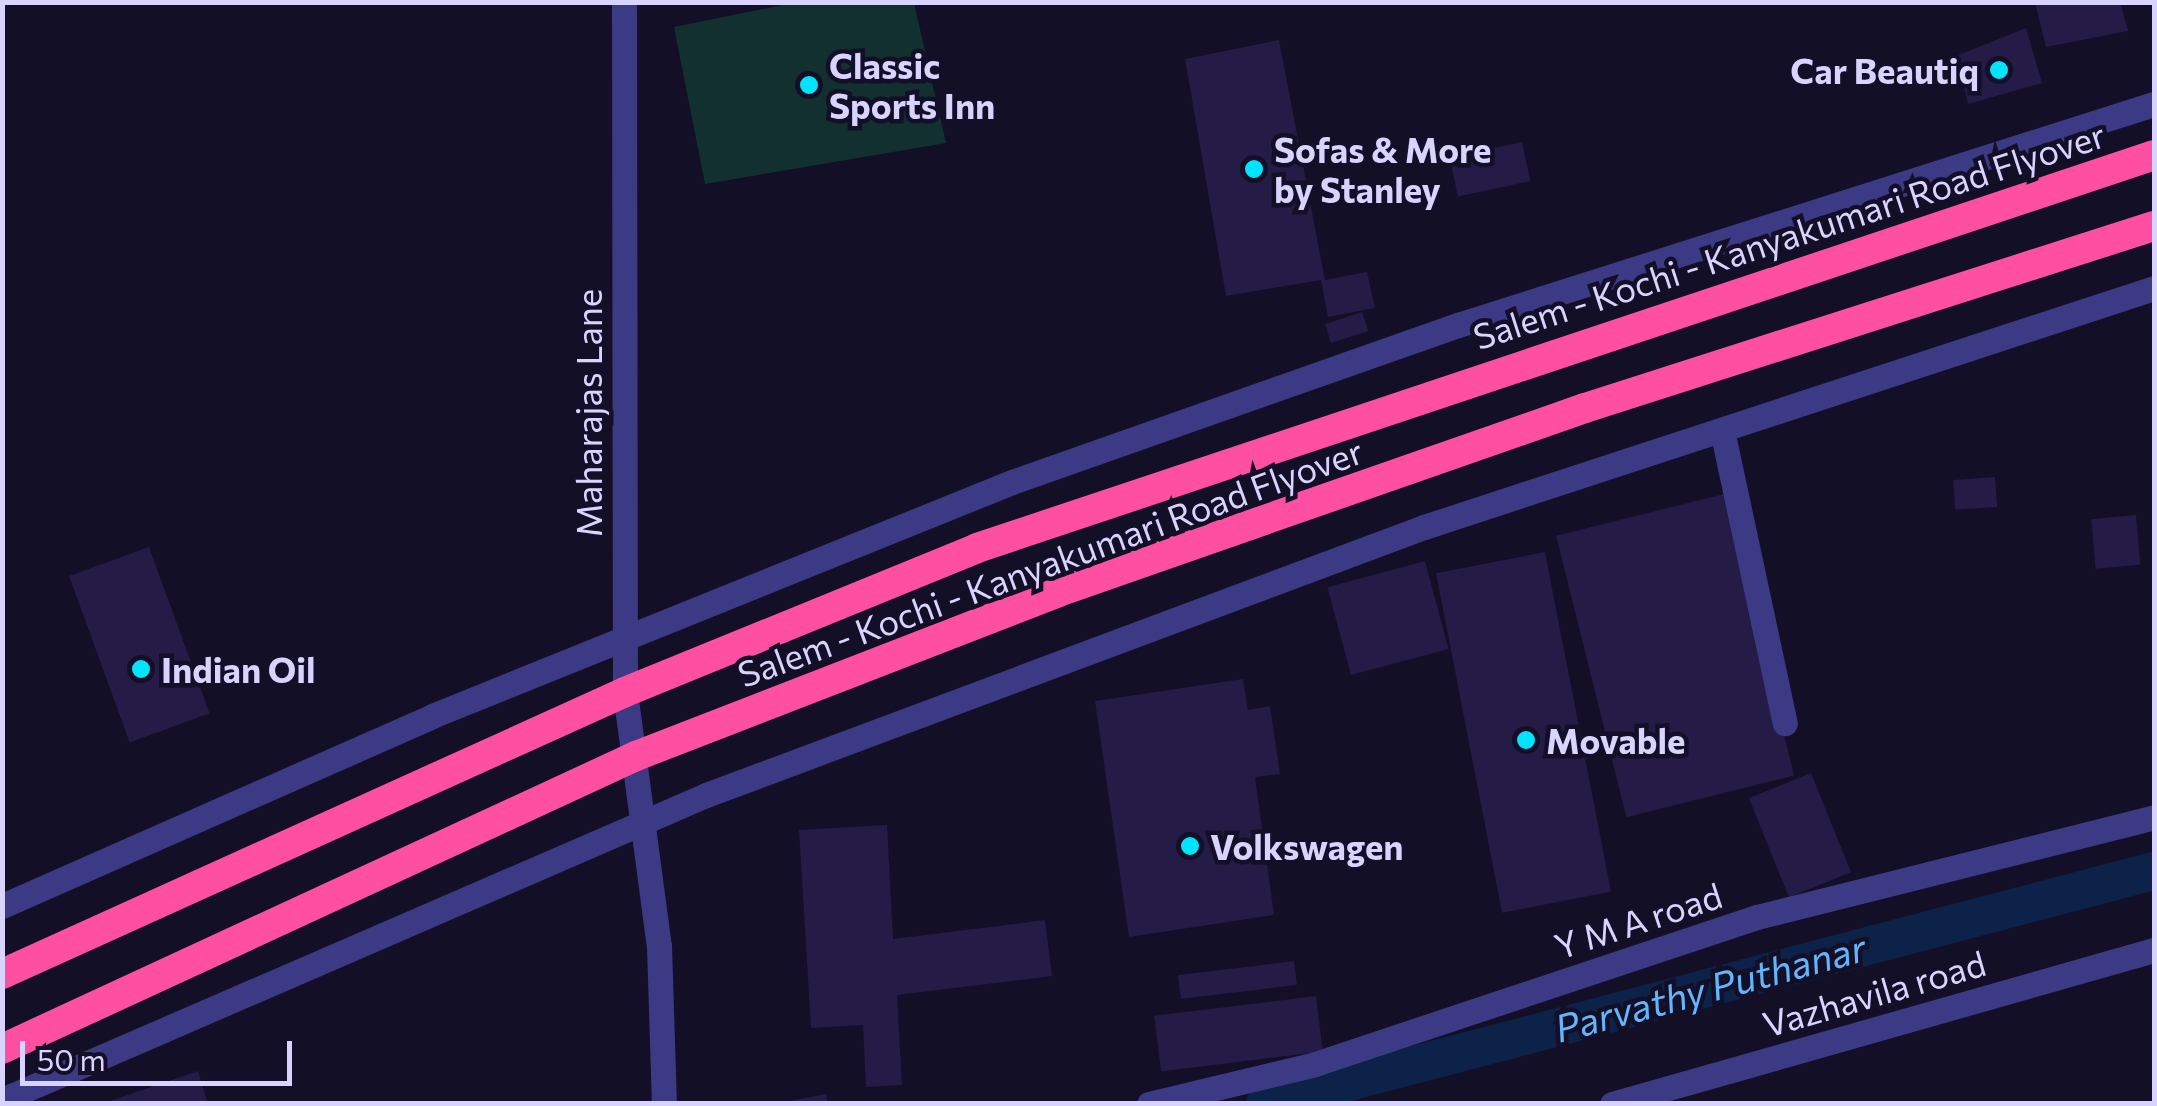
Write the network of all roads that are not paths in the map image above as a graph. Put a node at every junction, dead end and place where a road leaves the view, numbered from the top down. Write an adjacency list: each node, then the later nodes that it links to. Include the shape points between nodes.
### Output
1 (624, 2): 7 (street, Maharajas Lane)
2 (2154, 104): 7 (street, via 1259,394 1012,482)
3 (2154, 154): 8 (highway, Salem - Kochi - Kanyakumari Road Flyover, via 978,548)
4 (2154, 226): 10 (highway, Salem - Kochi - Kanyakumari Road Flyover, via 1566,415 1058,592)
5 (2154, 288): 6 (street)
6 (1722, 430): 9 (street); 12 (street, via 1407,533)
7 (624, 643): 8 (street, Maharajas Lane); 13 (street, via 432,716)
8 (624, 692): 10 (street, Maharajas Lane); 15 (highway, Salem - Kochi - Kanyakumari Road Flyover)
9 (1785, 723)
10 (636, 756): 12 (street, Maharajas Lane); 16 (highway, Salem - Kochi - Kanyakumari Road Flyover)
11 (2154, 816): 19 (street, Y M A road, via 1757,918 1315,1064)
12 (646, 822): 17 (street); 18 (street, Maharajas Lane, via 659,946)
13 (2, 906)
14 (2154, 950): 20 (street, Vazhavila road)
15 (2, 974)
16 (2, 1049)
17 (2, 1100)
18 (664, 1104)
19 (1148, 1104)
20 (1612, 1104)

